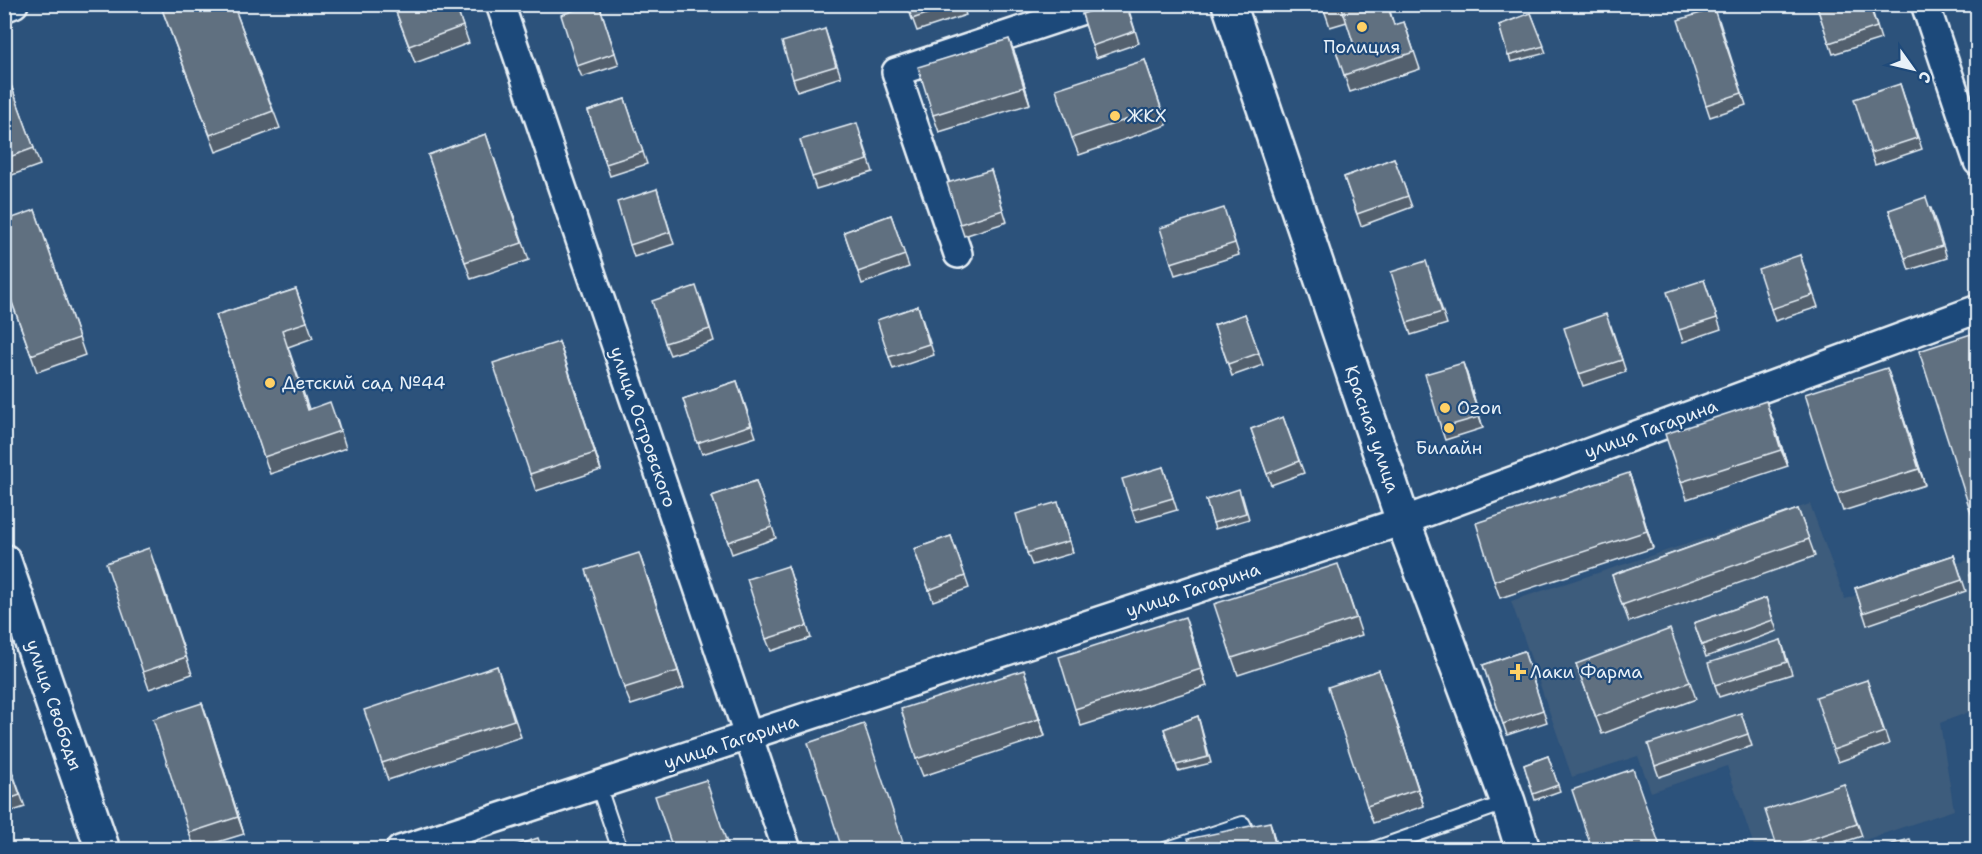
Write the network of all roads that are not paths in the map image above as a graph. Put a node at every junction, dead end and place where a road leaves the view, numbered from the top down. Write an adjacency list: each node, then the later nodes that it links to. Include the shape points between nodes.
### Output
1 (14, 4): 6 (street)
2 (500, 4): 12 (street, улица Островского)
3 (1101, 4): 8 (street, via 896,72)
4 (1229, 4): 10 (street, Красная улица)
5 (1925, 4): 7 (street)
6 (4, 8)
7 (1977, 162)
8 (958, 254)
9 (1977, 309): 10 (street, улица Гагарина)
10 (1402, 520): 12 (street, улица Гагарина); 14 (street, Красная улица)
11 (4, 561): 15 (street, улица Свободы)
12 (748, 737): 13 (street, улица Гагарина); 18 (street, улица Островского)
13 (598, 785): 16 (street, улица Гагарина); 17 (lane)
14 (1508, 802): 21 (lane); 22 (street, Красная улица)
15 (103, 849)
16 (400, 849)
17 (620, 849)
18 (787, 849)
19 (1165, 849): 20 (lane, via 1243,824)
20 (1253, 849)
21 (1372, 849)
22 (1523, 849)

